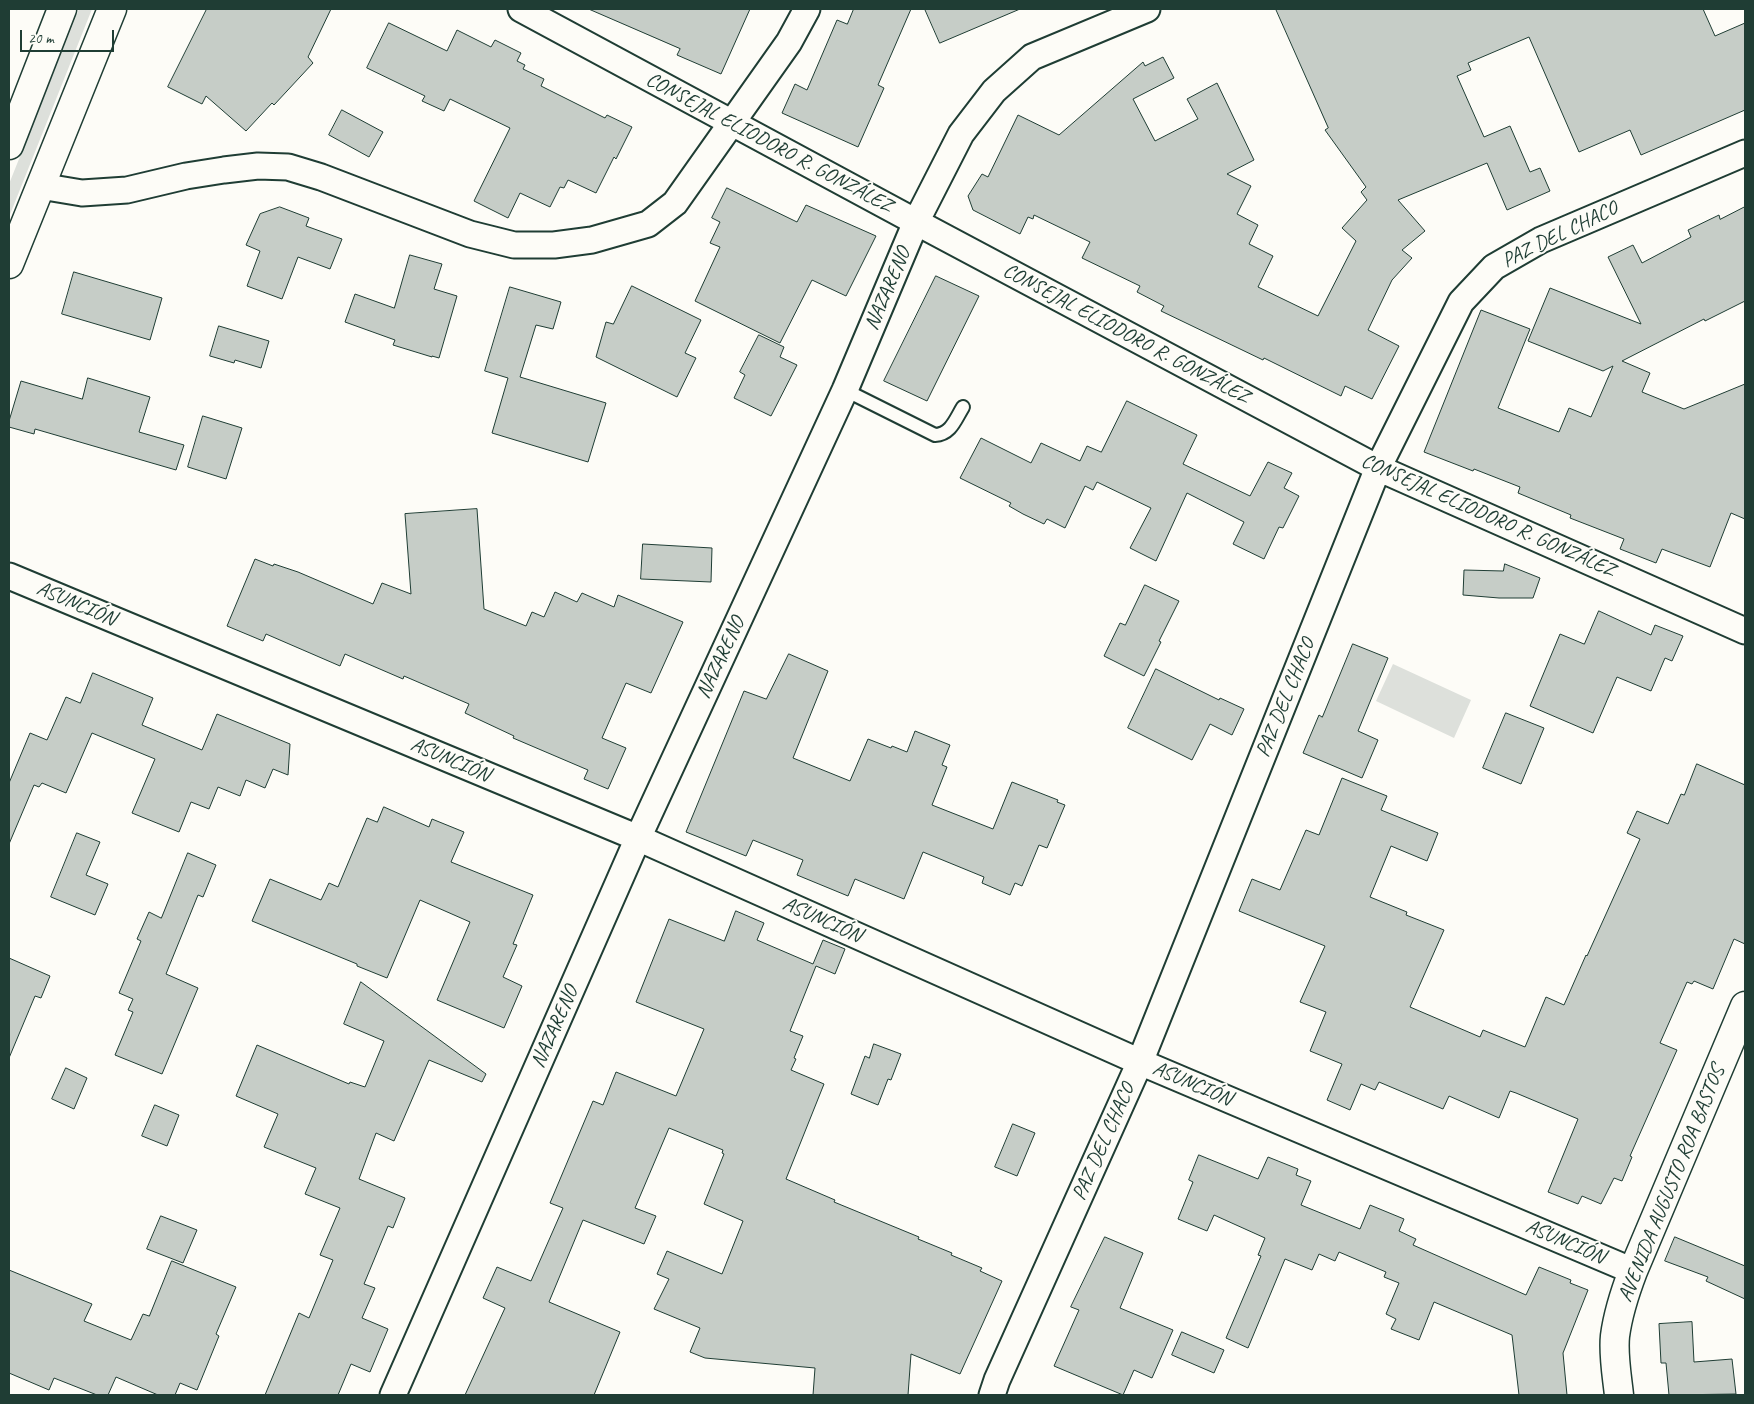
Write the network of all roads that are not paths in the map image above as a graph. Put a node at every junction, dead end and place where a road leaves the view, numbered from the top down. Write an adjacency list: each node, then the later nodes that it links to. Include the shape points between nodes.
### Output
1 (62, 9): 7 (main road)
2 (112, 9): 9 (main road)
3 (521, 9): 6 (street, CONSEJAL ELIODORO R. GONZÁLEZ)
4 (807, 9): 6 (street)
5 (1148, 9): 10 (street, NAZARENO, via 1032,57 994,91 961,134)
6 (732, 123): 9 (street, via 675,203 648,224 592,240 554,245 514,245 470,234 288,167 224,170 127,190 82,193); 10 (street, CONSEJAL ELIODORO R. GONZÁLEZ)
7 (9, 145)
8 (1745, 154): 14 (street, PAZ DEL CHACO, via 1540,240 1494,267 1461,302)
9 (40, 186): 11 (main road)
10 (916, 222): 12 (street, NAZARENO); 14 (street, CONSEJAL ELIODORO R. GONZÁLEZ)
11 (9, 264)
12 (845, 390): 13 (lane, via 935,435 949,431); 17 (street, NAZARENO)
13 (963, 407)
14 (1378, 468): 16 (street, CONSEJAL ELIODORO R. GONZÁLEZ); 19 (street, PAZ DEL CHACO)
15 (9, 576): 17 (street, ASUNCIÓN)
16 (1745, 631)
17 (638, 838): 19 (street, ASUNCIÓN); 21 (street, NAZARENO)
18 (1745, 1006): 20 (main road, AVENIDA AUGUSTO ROA BASTOS)
19 (1140, 1062): 20 (street, ASUNCIÓN); 22 (street, PAZ DEL CHACO)
20 (1633, 1271): 23 (main road, AVENIDA AUGUSTO ROA BASTOS, via 1615,1338)
21 (393, 1395)
22 (992, 1395)
23 (1619, 1395)

